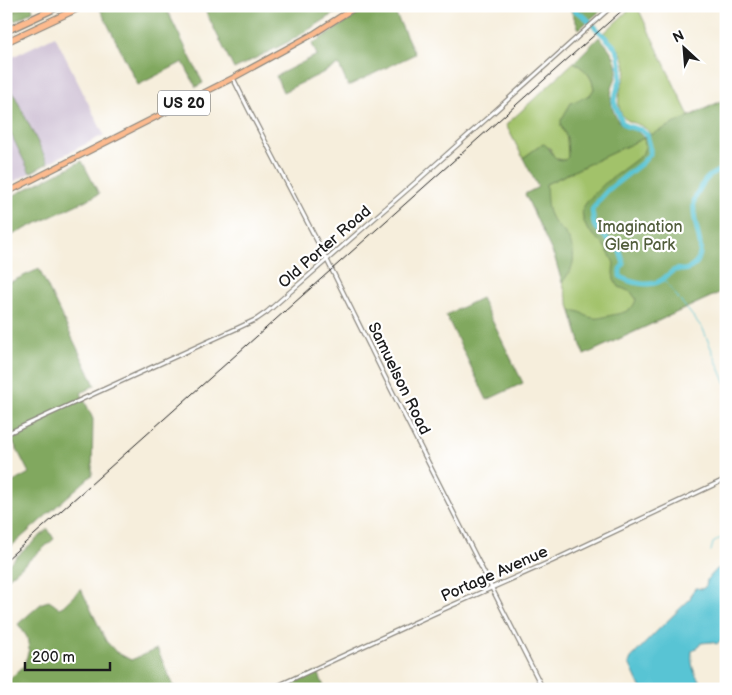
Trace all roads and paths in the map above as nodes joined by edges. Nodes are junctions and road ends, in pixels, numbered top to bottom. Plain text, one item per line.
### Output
1 (60, 6) edge
2 (82, 6) edge
3 (357, 6) edge
4 (612, 6) edge
5 (6, 31) edge
6 (6, 42) edge
7 (233, 78) junction
8 (6, 193) edge
9 (328, 260) junction
10 (6, 434) edge
11 (726, 479) edge
12 (493, 588) junction
13 (271, 689) edge
14 (543, 689) edge

1 - 5 highway
2 - 6 highway
3 - 7 main road, US 20
4 - 9 street, Old Porter Road
7 - 8 main road, US 20
7 - 9 street, Samuelson Road
9 - 10 street, Old Porter Road
9 - 12 street, Samuelson Road
11 - 12 street, Portage Avenue
12 - 13 street, Portage Avenue
12 - 14 street, Samuelson Road

